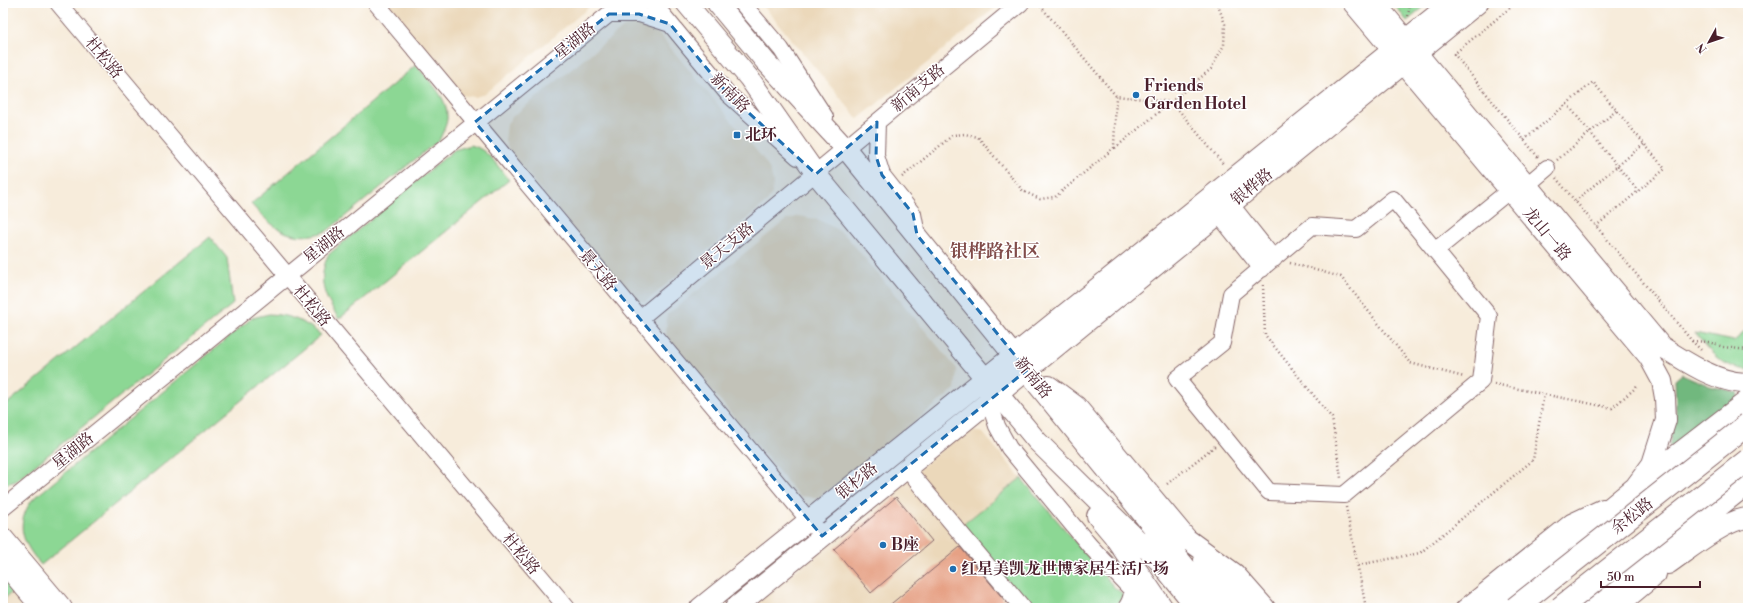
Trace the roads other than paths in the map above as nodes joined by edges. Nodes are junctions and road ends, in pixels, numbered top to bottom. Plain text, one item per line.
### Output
1 (58, 3) edge
2 (376, 3) edge
3 (653, 3) edge
4 (686, 3) edge
5 (717, 3) edge
6 (742, 3) edge
7 (1021, 3) edge
8 (1352, 3) edge
9 (1375, 3) edge
10 (1451, 3) edge
11 (1478, 3) edge
12 (610, 9) edge
13 (670, 24) junction
14 (1405, 46) junction
15 (475, 122) junction
16 (877, 122) junction
17 (846, 148) junction
18 (1547, 168) road end
19 (816, 174) junction
20 (1518, 188) junction
21 (1219, 202) junction
22 (917, 235) junction
23 (1436, 250) junction
24 (1268, 264) junction
25 (287, 276) junction
26 (639, 319) junction
27 (1014, 354) junction
28 (1027, 370) junction
29 (986, 378) junction
30 (1748, 383) edge
31 (994, 397) junction
32 (1748, 400) edge
33 (1748, 424) edge
34 (1037, 441) junction
35 (1748, 460) edge
36 (906, 468) junction
37 (1746, 485) edge
38 (1635, 487) junction
39 (1618, 501) junction
40 (3, 508) edge
41 (1748, 518) edge
42 (808, 520) junction
43 (1113, 535) junction
44 (822, 536) junction
45 (3, 538) edge
46 (1187, 539) junction
47 (1664, 559) junction
48 (3, 562) edge
49 (1132, 590) junction
50 (1634, 593) junction
51 (42, 608) edge
52 (62, 608) edge
53 (567, 608) edge
54 (700, 608) edge
55 (735, 608) edge
56 (1023, 608) edge
57 (1126, 608) edge
58 (1149, 608) edge
59 (1163, 608) edge
60 (1178, 608) edge
61 (1197, 608) edge
62 (1219, 608) edge
63 (1242, 608) edge
64 (1265, 608) edge
65 (1464, 608) edge
66 (1488, 608) edge
67 (1515, 608) edge
68 (1560, 608) edge
69 (1592, 608) edge
70 (1615, 608) edge
71 (1620, 608) edge

1 - 25 street, 杜松路
2 - 15 street, 景天路
3 - 13 street, 新南路
4 - 19 main road, 新南路
5 - 17 main road, 新南路
6 - 17 street, 新南路
7 - 16 street, 新南支路
8 - 14 main road, 龙山一路
9 - 14 main road, 龙山一路
10 - 14 main road, 银桦路
11 - 14 main road, 银桦路
12 - 13 street
12 - 15 street, 星湖路
13 - 19 street, 新南路
14 - 20 main road, 龙山一路
14 - 21 main road, 银桦路
14 - 21 main road, 银桦路
15 - 25 street, 星湖路
15 - 26 street, 景天路
16 - 17 street, 新南支路
16 - 22 street
17 - 19 street, 新南支路
17 - 22 main road, 新南路
18 - 20 street
19 - 26 street, 景天支路
19 - 29 main road, 新南路
20 - 23 street
20 - 30 main road, 龙山一路
20 - 38 main road, 龙山一路
21 - 24 street
21 - 27 main road, 银桦路
21 - 28 main road, 银桦路
22 - 27 main road, 新南路
23 - 24 street
23 - 24 street
25 - 40 street, 星湖路
25 - 53 street, 杜松路
26 - 42 street, 景天路
27 - 28 main road, 新南路
27 - 29 main road, 银杉路
28 - 31 main road, 银杉路
28 - 46 main road
28 - 62 main road, 新南路
29 - 31 main road, 新南路
29 - 42 main road, 银杉路
31 - 34 main road, 新南路
31 - 36 main road, 银杉路
31 - 49 street
32 - 38 main road
33 - 67 highway, 余松路, bridge
34 - 43 main road
34 - 61 main road, 新南路
35 - 68 highway, 余松路, bridge
36 - 44 main road, 银杉路
36 - 56 street
37 - 47 main road
38 - 39 main road
39 - 65 street
39 - 66 main road
41 - 47 main road
42 - 44 street, 景天路
42 - 54 main road, 银杉路
43 - 49 street
43 - 59 main road
43 - 60 main road
44 - 55 main road, 银杉路
45 - 52 main road
46 - 63 main road
46 - 64 main road
47 - 50 main road
47 - 69 main road
48 - 51 main road
49 - 57 street
49 - 58 street
50 - 70 main road
50 - 71 main road

